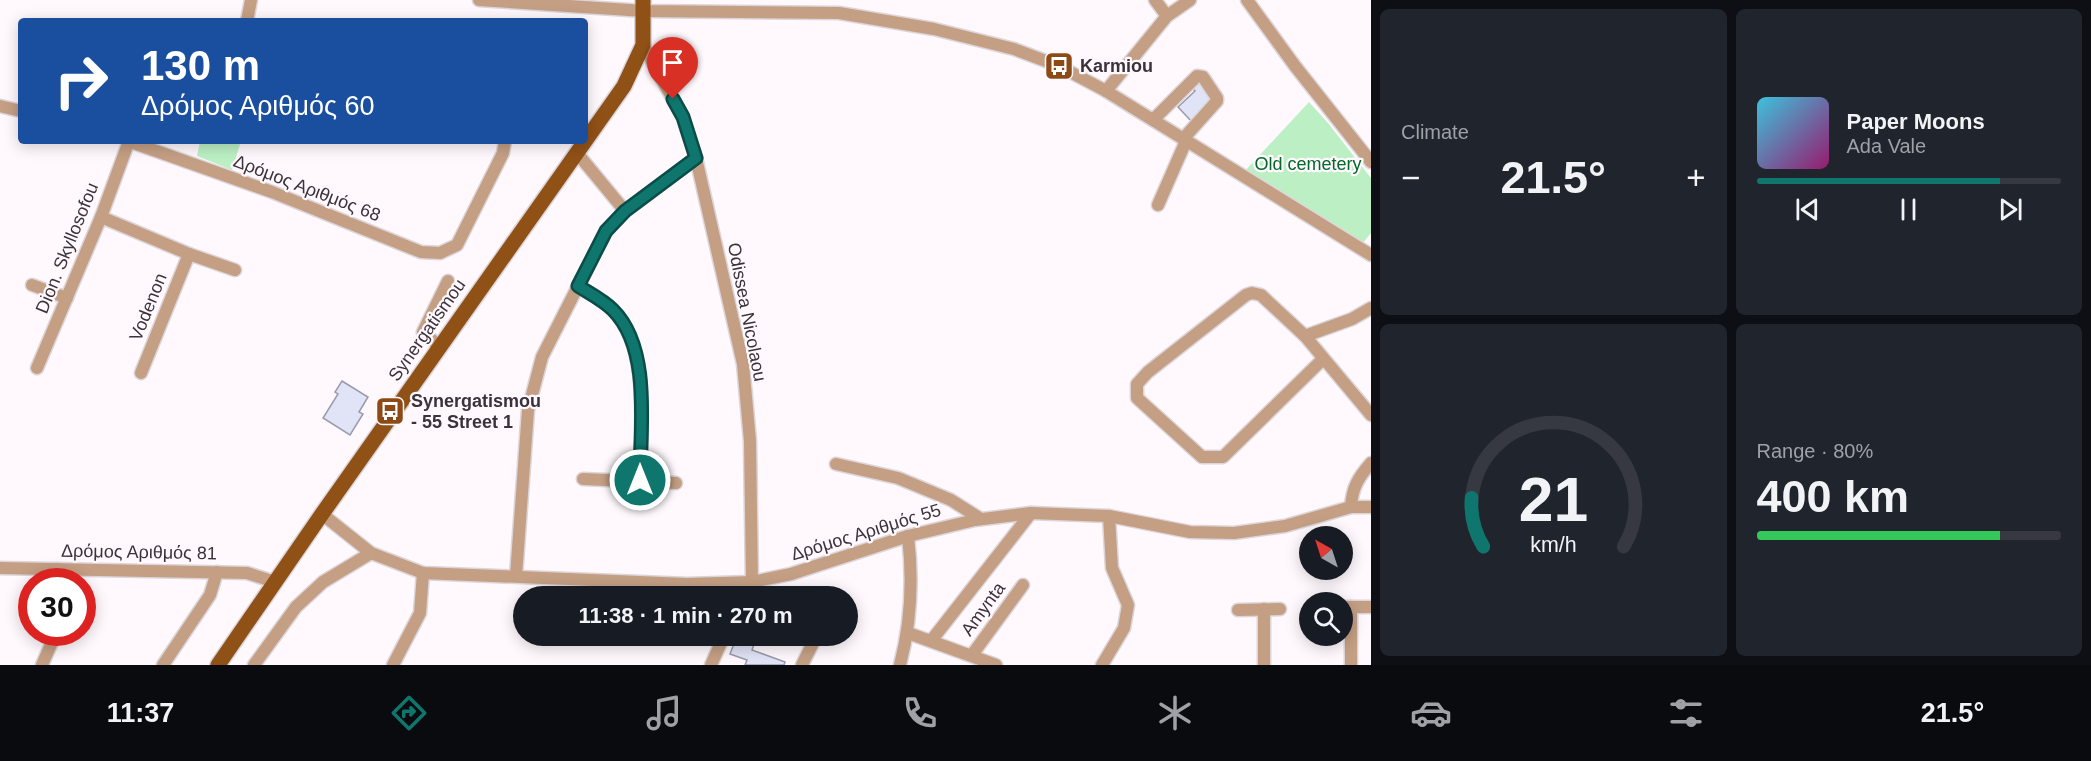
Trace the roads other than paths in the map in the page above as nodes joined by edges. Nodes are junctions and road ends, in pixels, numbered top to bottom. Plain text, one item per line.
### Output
1 (251, 0) edge
2 (479, 0) edge
3 (1155, 0) edge
4 (1190, 0) edge
5 (1247, 0) edge
6 (644, 6) edge
7 (1167, 16) junction
8 (248, 18) edge
9 (643, 45) junction
10 (1106, 91) junction
11 (0, 105) edge
12 (18, 110) edge
13 (1153, 120) junction
14 (588, 137) edge
15 (1184, 140) junction
16 (128, 144) edge
17 (137, 144) edge
18 (504, 144) edge
19 (583, 144) edge
20 (577, 153) junction
21 (696, 158) junction
22 (1371, 162) edge
23 (1158, 205) dead end
24 (625, 211) junction
25 (101, 217) junction
26 (189, 254) junction
27 (1371, 255) edge
28 (235, 270) dead end
29 (448, 281) dead end
30 (32, 285) dead end
31 (578, 286) junction
32 (67, 298) junction
33 (1371, 308) edge
34 (1305, 336) junction
35 (440, 347) junction
36 (1323, 359) junction
37 (37, 368) dead end
38 (141, 373) dead end
39 (1371, 414) edge
40 (836, 464) dead end
41 (1371, 464) edge
42 (583, 479) dead end
43 (640, 480) junction
44 (676, 483) dead end
45 (1351, 507) junction
46 (1371, 507) edge
47 (1031, 513) junction
48 (322, 514) junction
49 (1109, 516) junction
50 (981, 519) junction
51 (908, 536) junction
52 (371, 553) junction
53 (0, 568) edge
54 (18, 568) edge
55 (96, 570) edge
56 (217, 572) junction
57 (423, 573) junction
58 (516, 576) junction
59 (275, 582) junction
60 (753, 582) junction
61 (1023, 585) dead end
62 (750, 586) edge
63 (1353, 607) edge
64 (1371, 607) edge
65 (1264, 609) junction
66 (1280, 609) dead end
67 (1238, 610) dead end
68 (908, 633) junction
69 (932, 641) junction
70 (50, 646) edge
71 (720, 646) edge
72 (811, 646) edge
73 (1350, 646) edge
74 (972, 655) junction
75 (42, 665) edge
76 (163, 665) edge
77 (218, 665) edge
78 (254, 665) edge
79 (393, 665) edge
80 (711, 665) edge
81 (801, 665) edge
82 (900, 665) edge
83 (996, 665) edge
84 (1102, 665) edge
85 (1264, 665) edge
86 (1351, 665) edge

1 - 8 street
2 - 6 street
3 - 7 street
4 - 7 street
5 - 22 street
6 - 9 main road
6 - 10 street
7 - 10 street
9 - 14 main road, Synergatismou
9 - 21 street, Odissea Nicolaou
10 - 13 street
11 - 12 street
13 - 15 street
13 - 15 street
15 - 23 street
15 - 27 street
16 - 25 street, Dion. Skyllosofou
17 - 18 street, Δρόμος Αριθμός 68
19 - 20 main road, Synergatismou
20 - 24 street
20 - 35 main road, Synergatismou
21 - 24 street
21 - 60 street, Odissea Nicolaou
24 - 31 street
25 - 26 street
25 - 32 street, Dion. Skyllosofou
26 - 28 street
26 - 38 street, Vodenon
29 - 35 street
30 - 32 street
31 - 43 street
31 - 58 street
32 - 37 street, Dion. Skyllosofou
33 - 34 street
34 - 36 street
34 - 36 street
35 - 48 main road, Synergatismou
36 - 39 street
40 - 50 street
41 - 45 street
42 - 43 street
43 - 44 street
45 - 46 street, Δρόμος Αριθμός 55
45 - 49 street, Δρόμος Αριθμός 55
47 - 49 street, Δρόμος Αριθμός 55
47 - 50 street, Δρόμος Αριθμός 55
47 - 69 street
48 - 52 street, Δρόμος Αριθμός 55
48 - 59 main road, Synergatismou
49 - 84 street
50 - 51 street, Δρόμος Αριθμός 55
51 - 60 street, Δρόμος Αριθμός 55
51 - 68 street
52 - 57 street, Δρόμος Αριθμός 55
52 - 78 street
53 - 54 street, Δρόμος Αριθμός 81
55 - 56 street, Δρόμος Αριθμός 81
56 - 59 street, Δρόμος Αριθμός 81
56 - 76 street
57 - 58 street, Δρόμος Αριθμός 55
57 - 79 street
58 - 60 street, Δρόμος Αριθμός 55
59 - 77 main road, Synergatismou
60 - 62 street
61 - 74 street, Amynta
63 - 64 street
65 - 66 street
65 - 67 street
65 - 85 street
68 - 69 street
68 - 82 street
69 - 74 street
70 - 75 street
71 - 80 street
72 - 81 street
73 - 86 street
74 - 83 street

